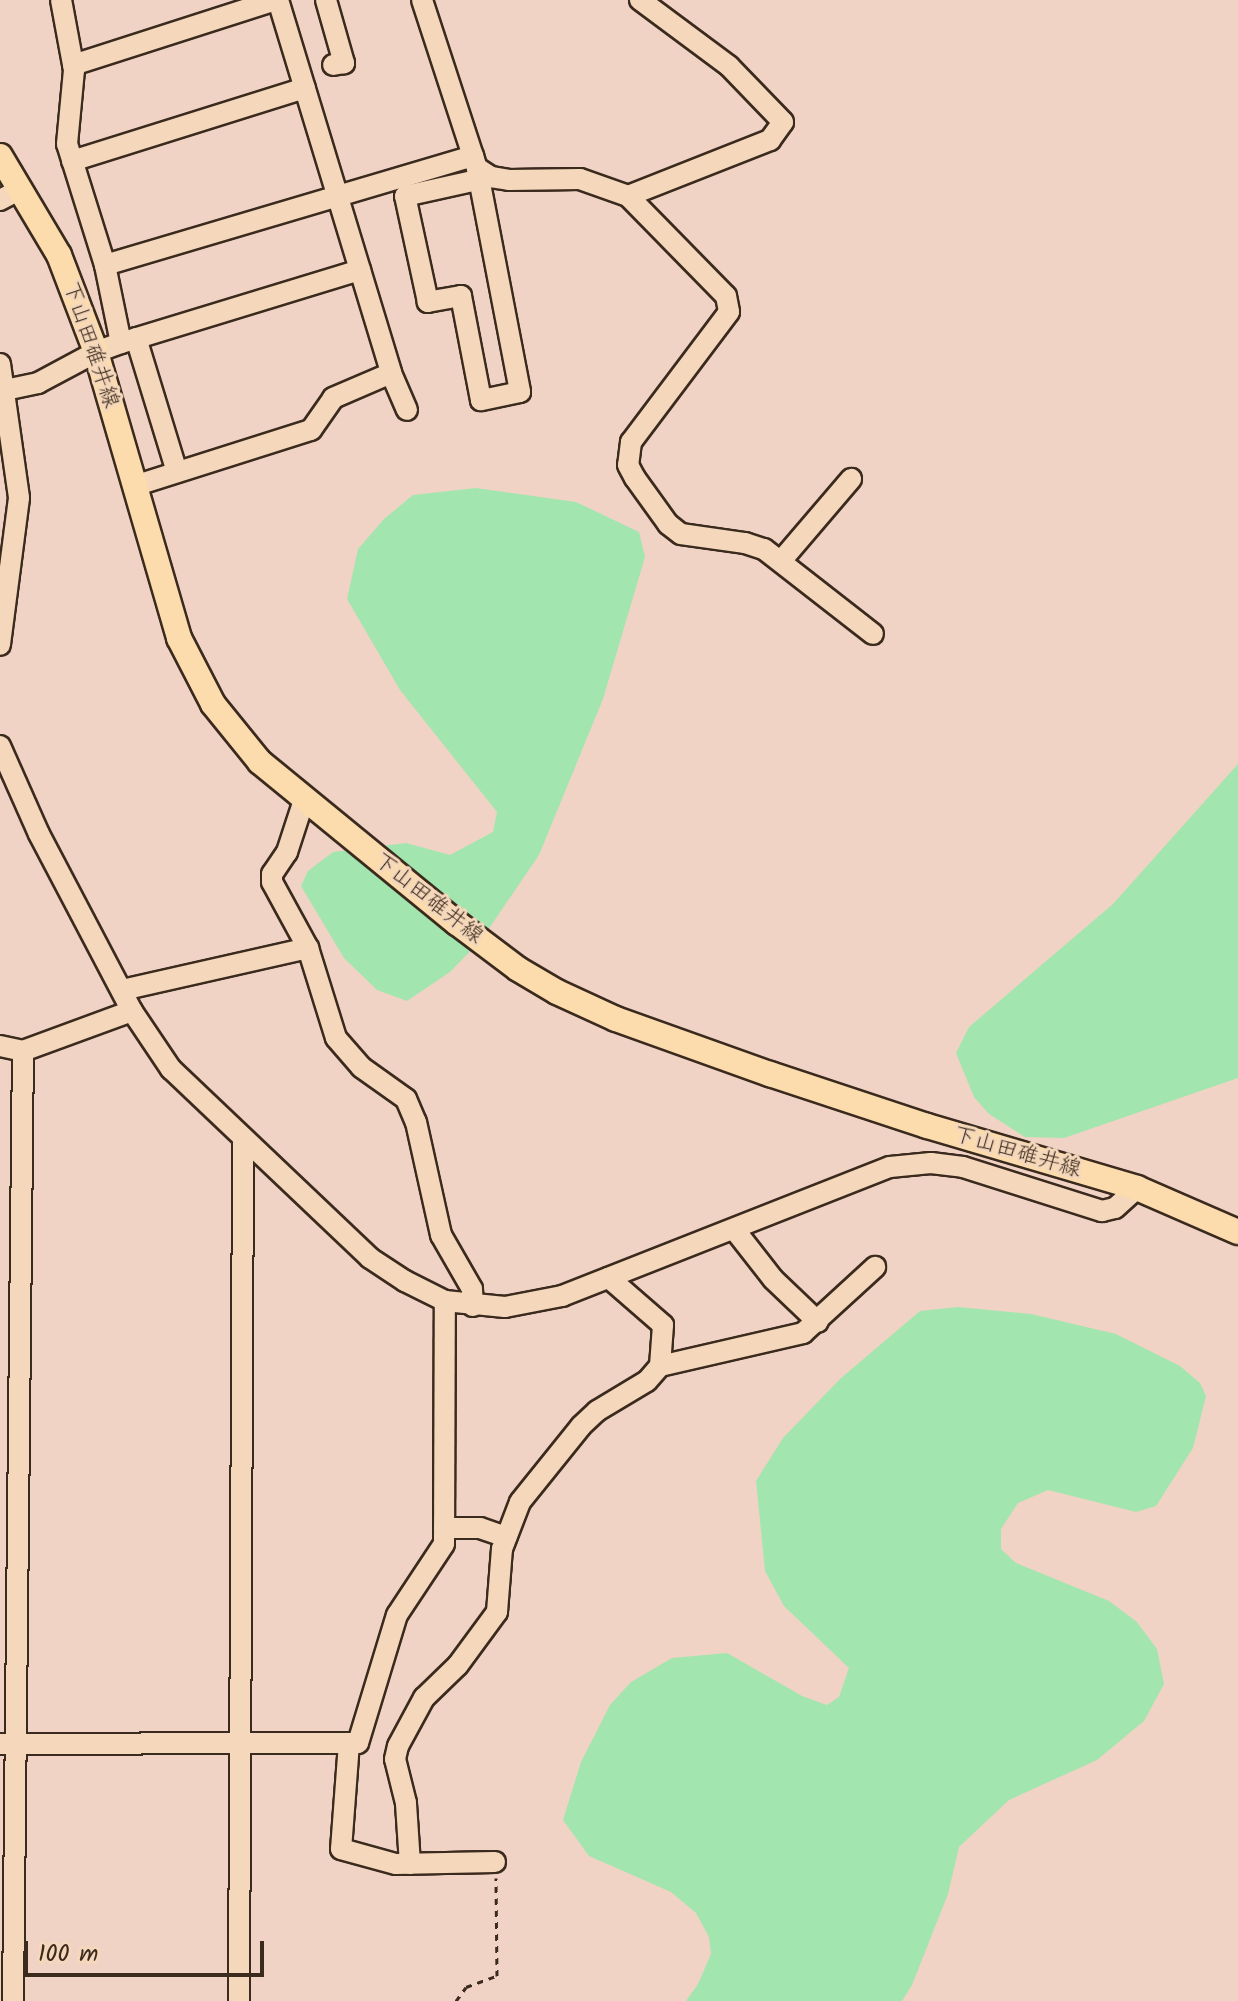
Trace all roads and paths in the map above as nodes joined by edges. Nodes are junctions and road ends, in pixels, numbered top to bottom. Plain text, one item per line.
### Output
1 (61, 0) edge
2 (277, 0) edge
3 (326, 0) edge
4 (422, 0) edge
5 (640, 0) edge
6 (73, 65) junction
7 (333, 65) dead end
8 (305, 88) junction
9 (0, 156) edge
10 (72, 161) junction
11 (476, 168) junction
12 (10, 194) edge
13 (628, 196) junction
14 (337, 197) junction
15 (105, 265) junction
16 (360, 270) junction
17 (128, 340) junction
18 (96, 352) junction
19 (0, 364) edge
20 (391, 373) junction
21 (5, 390) junction
22 (407, 410) dead end
23 (7, 467) edge
24 (177, 472) junction
25 (851, 479) dead end
26 (134, 486) junction
27 (781, 561) junction
28 (873, 634) dead end
29 (0, 645) edge
30 (0, 746) edge
31 (3, 768) edge
32 (304, 800) junction
33 (308, 948) junction
34 (122, 990) junction
35 (132, 1011) junction
36 (0, 1046) edge
37 (23, 1051) junction
38 (243, 1141) junction
39 (1137, 1188) junction
40 (734, 1229) junction
41 (1238, 1232) edge
42 (875, 1267) dead end
43 (609, 1278) junction
44 (445, 1301) junction
45 (473, 1306) junction
46 (818, 1322) junction
47 (660, 1366) junction
48 (10, 1453) edge
49 (444, 1528) junction
50 (506, 1537) junction
51 (242, 1742) junction
52 (349, 1743) junction
53 (7, 1745) edge
54 (495, 1862) joint
55 (410, 1864) junction
56 (13, 2001) edge
57 (239, 2001) edge
58 (456, 2001) edge

1 - 6 street
2 - 6 street
2 - 8 street
3 - 7 street
4 - 11 street
5 - 13 street
6 - 10 street
8 - 10 street
8 - 14 street
9 - 12 main road, 下山田碓井線
10 - 15 street
11 - 11 street
11 - 13 street
11 - 14 street
12 - 18 main road, 下山田碓井線
13 - 27 street
14 - 15 street
14 - 16 street
15 - 17 street
16 - 17 street
16 - 20 street
17 - 18 street
17 - 24 street
18 - 21 street
18 - 26 main road, 下山田碓井線
19 - 21 street
20 - 22 street
20 - 24 street
21 - 23 street
23 - 29 street
24 - 26 street
25 - 27 street
26 - 32 main road, 下山田碓井線
27 - 28 street
30 - 31 street
31 - 34 street
32 - 33 street
32 - 39 main road, 下山田碓井線
33 - 34 street
33 - 45 street
34 - 35 street
35 - 37 street
35 - 38 street
36 - 37 street
37 - 48 street
38 - 44 street
38 - 51 street
39 - 40 street
39 - 41 main road, 下山田碓井線
40 - 43 street
40 - 46 street
42 - 46 street
43 - 45 street
43 - 47 street
44 - 45 street
44 - 49 street
46 - 47 street
47 - 50 street
48 - 53 street
49 - 50 street
49 - 52 street
50 - 55 street
51 - 52 street
51 - 53 street
51 - 57 street
52 - 55 street
53 - 56 street
54 - 55 street
54 - 58 path

